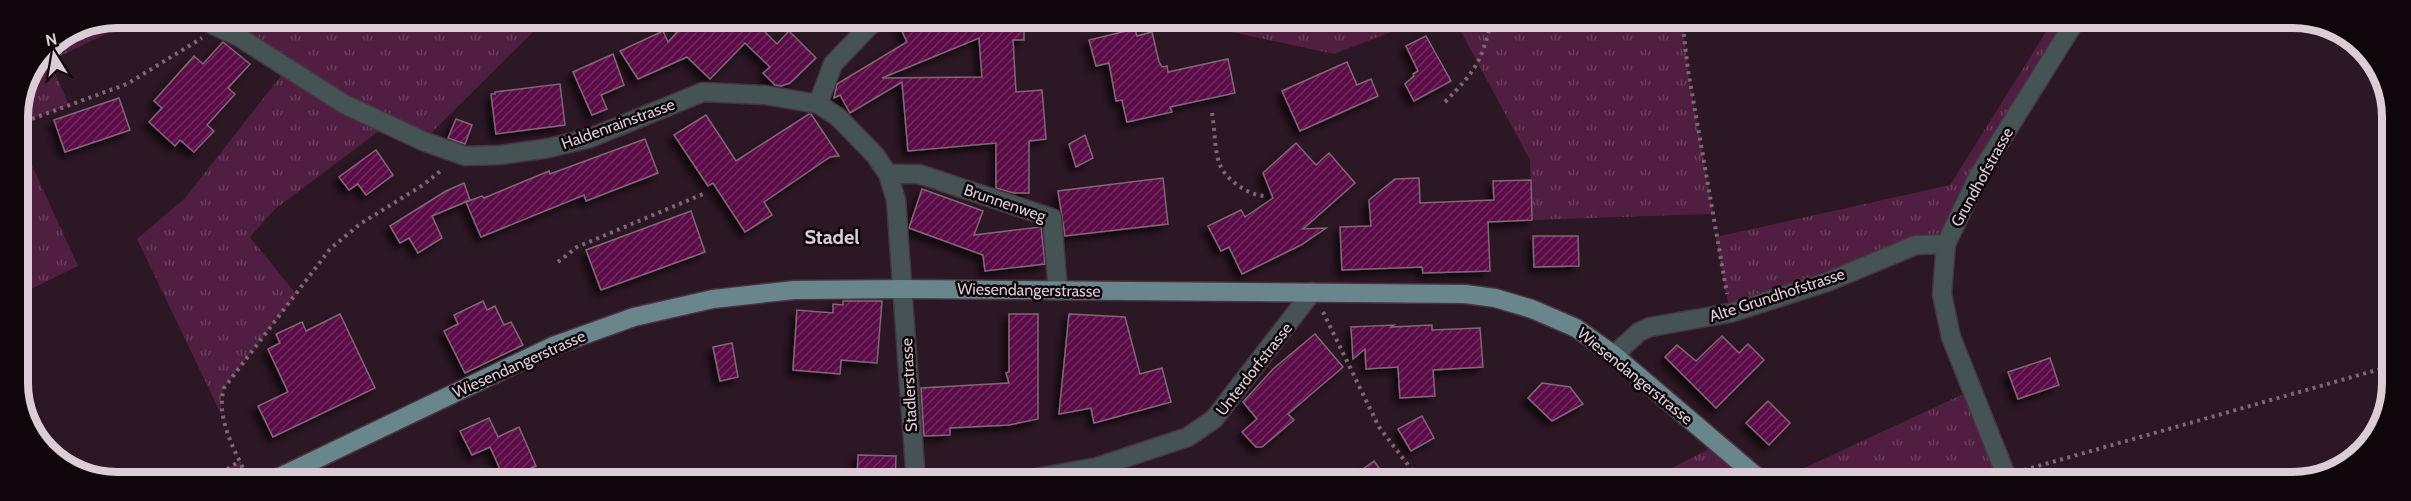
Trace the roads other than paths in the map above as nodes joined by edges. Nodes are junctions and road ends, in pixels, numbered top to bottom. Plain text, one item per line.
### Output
1 (220, 28) edge
2 (867, 28) edge
3 (2071, 28) edge
4 (818, 104) junction
5 (888, 174) junction
6 (1946, 243) junction
7 (903, 289) junction
8 (1058, 291) junction
9 (1312, 292) junction
10 (1614, 356) junction
11 (290, 472) edge
12 (915, 472) edge
13 (1069, 472) edge
14 (1751, 472) edge
15 (2004, 472) edge

1 - 4 street, Haldenrainstrasse
2 - 4 street
3 - 6 street, Grundhofstrasse
4 - 5 street, Haldenrainstrasse
5 - 7 street, Haldenrainstrasse
5 - 8 street, Brunnenweg
6 - 10 street, Alte Grundhofstrasse
6 - 15 street, Grundhofstrasse
7 - 8 main road, Wiesendangerstrasse
7 - 11 main road, Wiesendangerstrasse
7 - 12 street, Stadlerstrasse
8 - 9 main road, Wiesendangerstrasse
9 - 10 main road, Wiesendangerstrasse
9 - 13 street, Unterdorfstrasse
10 - 14 main road, Wiesendangerstrasse

